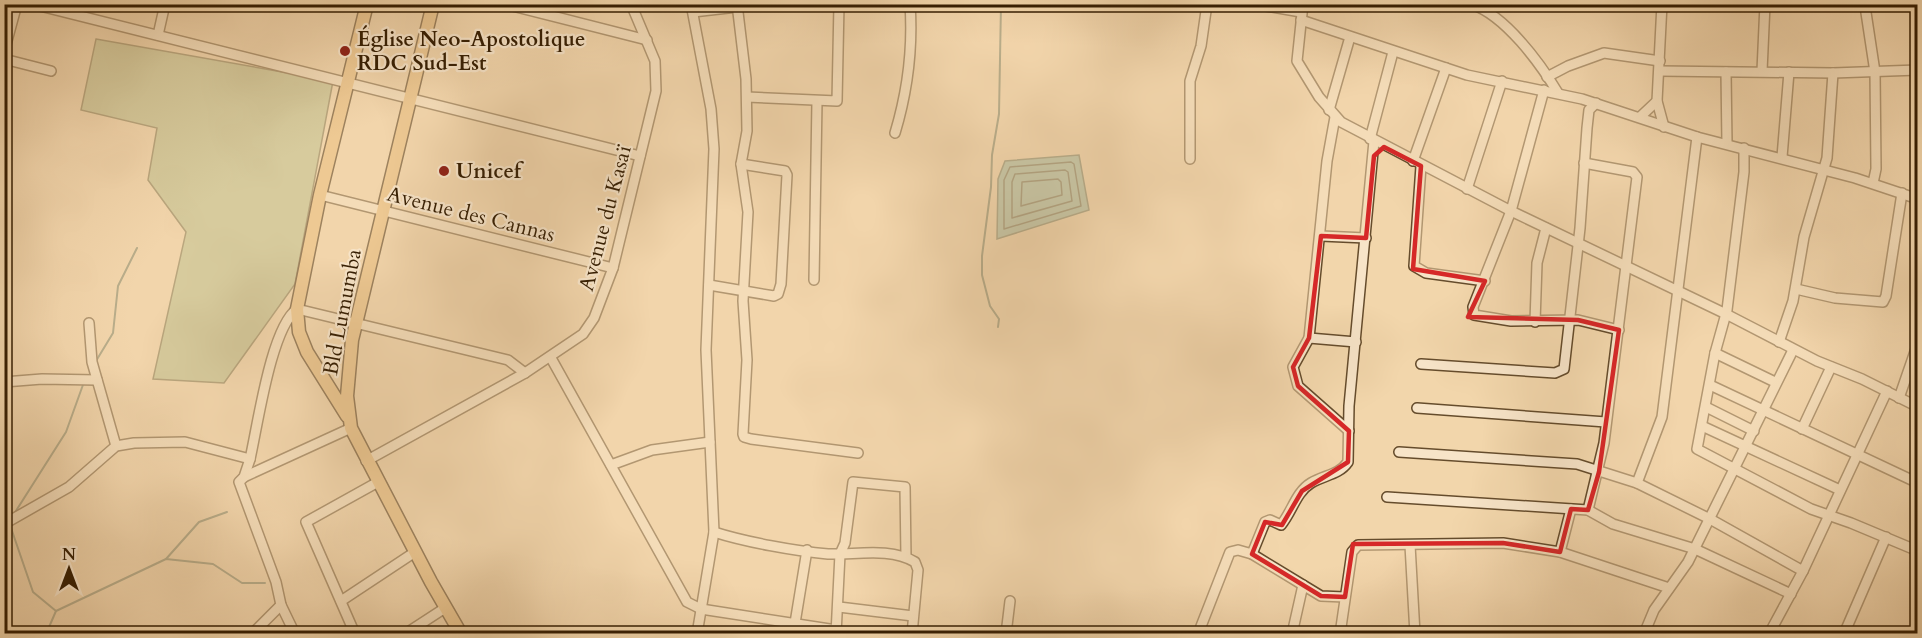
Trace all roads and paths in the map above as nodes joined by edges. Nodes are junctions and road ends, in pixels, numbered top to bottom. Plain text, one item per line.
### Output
1 (17, 4) edge
2 (32, 4) edge
3 (165, 4) edge
4 (367, 4) edge
5 (433, 4) edge
6 (505, 4) edge
7 (631, 4) edge
8 (839, 4) edge
9 (910, 4) edge
10 (1207, 4) edge
11 (1254, 4) edge
12 (1471, 4) edge
13 (1662, 4) edge
14 (1766, 4) edge
15 (1812, 5) edge
16 (1869, 5) edge
17 (737, 6) edge
18 (692, 8) edge
19 (1302, 12) edge
20 (638, 22) junction
21 (622, 33) junction
22 (158, 35) junction
23 (1350, 37) junction
24 (647, 40) junction
25 (4, 52) edge
26 (1394, 52) junction
27 (4, 59) edge
28 (1660, 66) junction
29 (1446, 68) junction
30 (1917, 70) edge
31 (51, 71) dead end
32 (1762, 71) junction
33 (1726, 72) junction
34 (1789, 72) junction
35 (1875, 72) junction
36 (1833, 73) junction
37 (1547, 77) junction
38 (1502, 81) junction
39 (348, 83) junction
40 (1544, 90) junction
41 (1558, 93) junction
42 (747, 97) junction
43 (410, 100) junction
44 (817, 101) junction
45 (1657, 101) junction
46 (1593, 107) junction
47 (1332, 113) junction
48 (1640, 117) junction
49 (1664, 127) junction
50 (895, 133) dead end
51 (1697, 137) junction
52 (1372, 140) junction
53 (1727, 144) junction
54 (1384, 147) junction
55 (1744, 148) junction
56 (640, 156) junction
57 (1374, 156) junction
58 (1782, 157) junction
59 (1190, 159) dead end
60 (1417, 163) junction
61 (1584, 163) junction
62 (741, 164) junction
63 (1824, 169) junction
64 (1873, 183) junction
65 (1467, 189) junction
66 (1902, 193) junction
67 (320, 195) junction
68 (1917, 199) edge
69 (383, 210) junction
70 (1511, 211) junction
71 (1546, 228) junction
72 (1321, 236) junction
73 (1366, 238) junction
74 (1578, 242) junction
75 (1628, 267) junction
76 (613, 268) junction
77 (814, 280) dead end
78 (1485, 281) junction
79 (709, 285) junction
80 (1796, 289) junction
81 (743, 291) junction
82 (1677, 291) junction
83 (297, 309) junction
84 (1726, 314) junction
85 (1569, 320) junction
86 (356, 321) junction
87 (1535, 322) junction
88 (89, 323) dead end
89 (1619, 330) junction
90 (1309, 338) junction
91 (1356, 342) junction
92 (1779, 342) junction
93 (1917, 343) edge
94 (1793, 350) junction
95 (1715, 353) junction
96 (551, 357) junction
97 (1421, 364) dead end
98 (1831, 367) junction
99 (525, 373) junction
100 (97, 380) junction
101 (4, 382) edge
102 (1775, 382) junction
103 (1710, 385) junction
104 (1887, 392) junction
105 (1899, 398) junction
106 (1706, 407) junction
107 (1917, 407) edge
108 (1417, 408) dead end
109 (1762, 411) junction
110 (1606, 422) junction
111 (349, 423) junction
112 (1702, 426) junction
113 (1802, 429) junction
114 (1349, 431) junction
115 (1754, 431) junction
116 (710, 442) junction
117 (116, 446) junction
118 (1747, 447) junction
119 (1399, 452) dead end
120 (858, 453) dead end
121 (1856, 454) junction
122 (250, 459) junction
123 (366, 461) junction
124 (611, 465) junction
125 (262, 468) junction
126 (1734, 471) junction
127 (1599, 472) junction
128 (244, 477) junction
129 (378, 482) junction
130 (1637, 483) junction
131 (1917, 483) edge
132 (1840, 490) junction
133 (1387, 497) dead end
134 (1571, 509) junction
135 (1588, 510) junction
136 (1829, 516) junction
137 (1710, 519) junction
138 (8, 522) edge
139 (714, 532) junction
140 (1886, 537) junction
141 (1410, 545) junction
142 (1695, 549) junction
143 (807, 550) junction
144 (1917, 551) edge
145 (415, 552) junction
146 (1560, 552) junction
147 (840, 554) junction
148 (1252, 554) junction
149 (906, 556) junction
150 (1803, 571) junction
151 (1303, 585) junction
152 (1669, 588) junction
153 (1791, 594) junction
154 (1344, 597) junction
155 (341, 601) junction
156 (1010, 601) dead end
157 (281, 605) junction
158 (839, 607) junction
159 (445, 608) junction
160 (701, 609) junction
161 (913, 616) junction
162 (795, 623) junction
163 (836, 632) edge
164 (252, 633) edge
165 (295, 633) edge
166 (355, 633) edge
167 (405, 633) edge
168 (461, 633) edge
169 (697, 633) edge
170 (912, 633) edge
171 (1006, 633) edge
172 (1198, 633) edge
173 (1292, 633) edge
174 (1340, 633) edge
175 (1415, 633) edge
176 (1644, 633) edge
177 (1769, 633) edge
178 (1844, 633) edge

1 - 25 street
2 - 22 street
3 - 22 street
4 - 39 main road, Bld Lumumba
5 - 43 main road, Bld Lumumba
6 - 21 street
7 - 20 street, Avenue du Kasaï
8 - 44 street
9 - 50 street
10 - 59 street
11 - 19 street
12 - 37 street
13 - 28 street
14 - 32 street
15 - 16 street
16 - 35 street
17 - 18 street
17 - 42 street
18 - 79 street
19 - 23 street
19 - 47 street
20 - 21 street
20 - 24 street, Avenue du Kasaï
21 - 24 street
22 - 39 street
23 - 26 street
23 - 47 street
24 - 56 street, Avenue du Kasaï
26 - 29 street
26 - 52 street
27 - 31 street
28 - 33 street
28 - 37 street
28 - 45 street
29 - 38 street
29 - 60 street
30 - 35 street
32 - 33 street
32 - 34 street
33 - 53 street
34 - 36 street
34 - 58 street
35 - 36 street
35 - 64 street
36 - 63 street
37 - 41 street
38 - 40 street
38 - 65 street
39 - 43 street
39 - 67 main road, Bld Lumumba
40 - 41 street
40 - 70 street
41 - 46 street
42 - 44 street
42 - 62 street
43 - 56 street
43 - 69 main road, Bld Lumumba
44 - 77 street
45 - 48 street
45 - 49 street
46 - 48 street
46 - 61 street
47 - 52 street
47 - 72 street
48 - 49 street
49 - 51 street
51 - 53 street
51 - 82 street
52 - 54 street
52 - 57 street
53 - 55 street
54 - 57 street
54 - 60 street
55 - 58 street
55 - 84 street
56 - 76 street, Avenue du Kasaï
57 - 73 street
58 - 63 street
60 - 65 street
60 - 78 street
61 - 74 street
61 - 75 street
62 - 81 street
62 - 81 street
63 - 64 street
63 - 80 street
64 - 66 street
65 - 70 street
66 - 68 street
66 - 80 street
67 - 69 street, Avenue des Cannas
67 - 83 main road, Bld Lumumba
69 - 76 street, Avenue des Cannas
69 - 86 main road, Bld Lumumba
70 - 71 street
70 - 78 street
71 - 74 street
71 - 87 street
72 - 73 street
72 - 90 street
73 - 91 street
74 - 75 street
74 - 85 street
75 - 82 street
75 - 89 street
76 - 96 street, Avenue du Kasaï
78 - 87 street
79 - 81 street
79 - 116 street
80 - 92 street
81 - 120 street
82 - 84 street
82 - 130 street
83 - 86 street
83 - 111 main road, Bld Lumumba
83 - 122 street
84 - 92 street
84 - 95 street
85 - 87 street
85 - 89 street
85 - 97 street
86 - 99 street
86 - 111 main road, Bld Lumumba
88 - 100 street
89 - 110 street
90 - 91 street
90 - 114 street
91 - 114 street
92 - 94 street
93 - 105 street
94 - 98 street
94 - 102 street
95 - 102 street
95 - 103 street
96 - 99 street, Avenue du Kasaï
96 - 124 street
98 - 104 street
98 - 113 street
99 - 123 street, Avenue du Kasaï
100 - 101 street
100 - 117 street
102 - 109 street
103 - 106 street
103 - 109 street
104 - 105 street
104 - 121 street
105 - 107 street
106 - 112 street
106 - 115 street
108 - 110 street
109 - 113 street
109 - 115 street
110 - 127 street
111 - 123 main road
111 - 125 street
112 - 118 street
112 - 126 street
113 - 121 street
114 - 148 street
115 - 118 street
116 - 124 street
116 - 139 street
117 - 122 street
117 - 138 street
118 - 126 street
118 - 132 street
119 - 127 street
121 - 131 street
121 - 132 street
122 - 125 street
122 - 128 street
123 - 129 main road
124 - 160 street
125 - 128 street
126 - 136 street
126 - 137 street
127 - 130 street
127 - 135 street
128 - 157 street
129 - 145 main road
129 - 155 street
130 - 137 street
132 - 136 street
133 - 134 street
134 - 135 street
134 - 146 street
135 - 142 street
136 - 140 street
136 - 150 street
137 - 142 street
137 - 150 street
139 - 143 street
139 - 160 street
140 - 144 street
140 - 178 street
141 - 146 street
141 - 154 street
141 - 175 street
142 - 152 street
142 - 153 street
143 - 147 street
143 - 162 street
145 - 155 street
145 - 159 main road
146 - 152 street
147 - 149 street
147 - 149 street
147 - 158 street
148 - 151 street
148 - 172 street
149 - 161 street
150 - 153 street
151 - 154 street
151 - 173 street
152 - 176 street
153 - 177 street
154 - 174 street
155 - 166 street
156 - 171 street
157 - 164 street
157 - 165 street
158 - 161 street
158 - 163 street
159 - 167 street
159 - 168 main road
160 - 162 street
160 - 169 street
161 - 170 street
162 - 163 street

